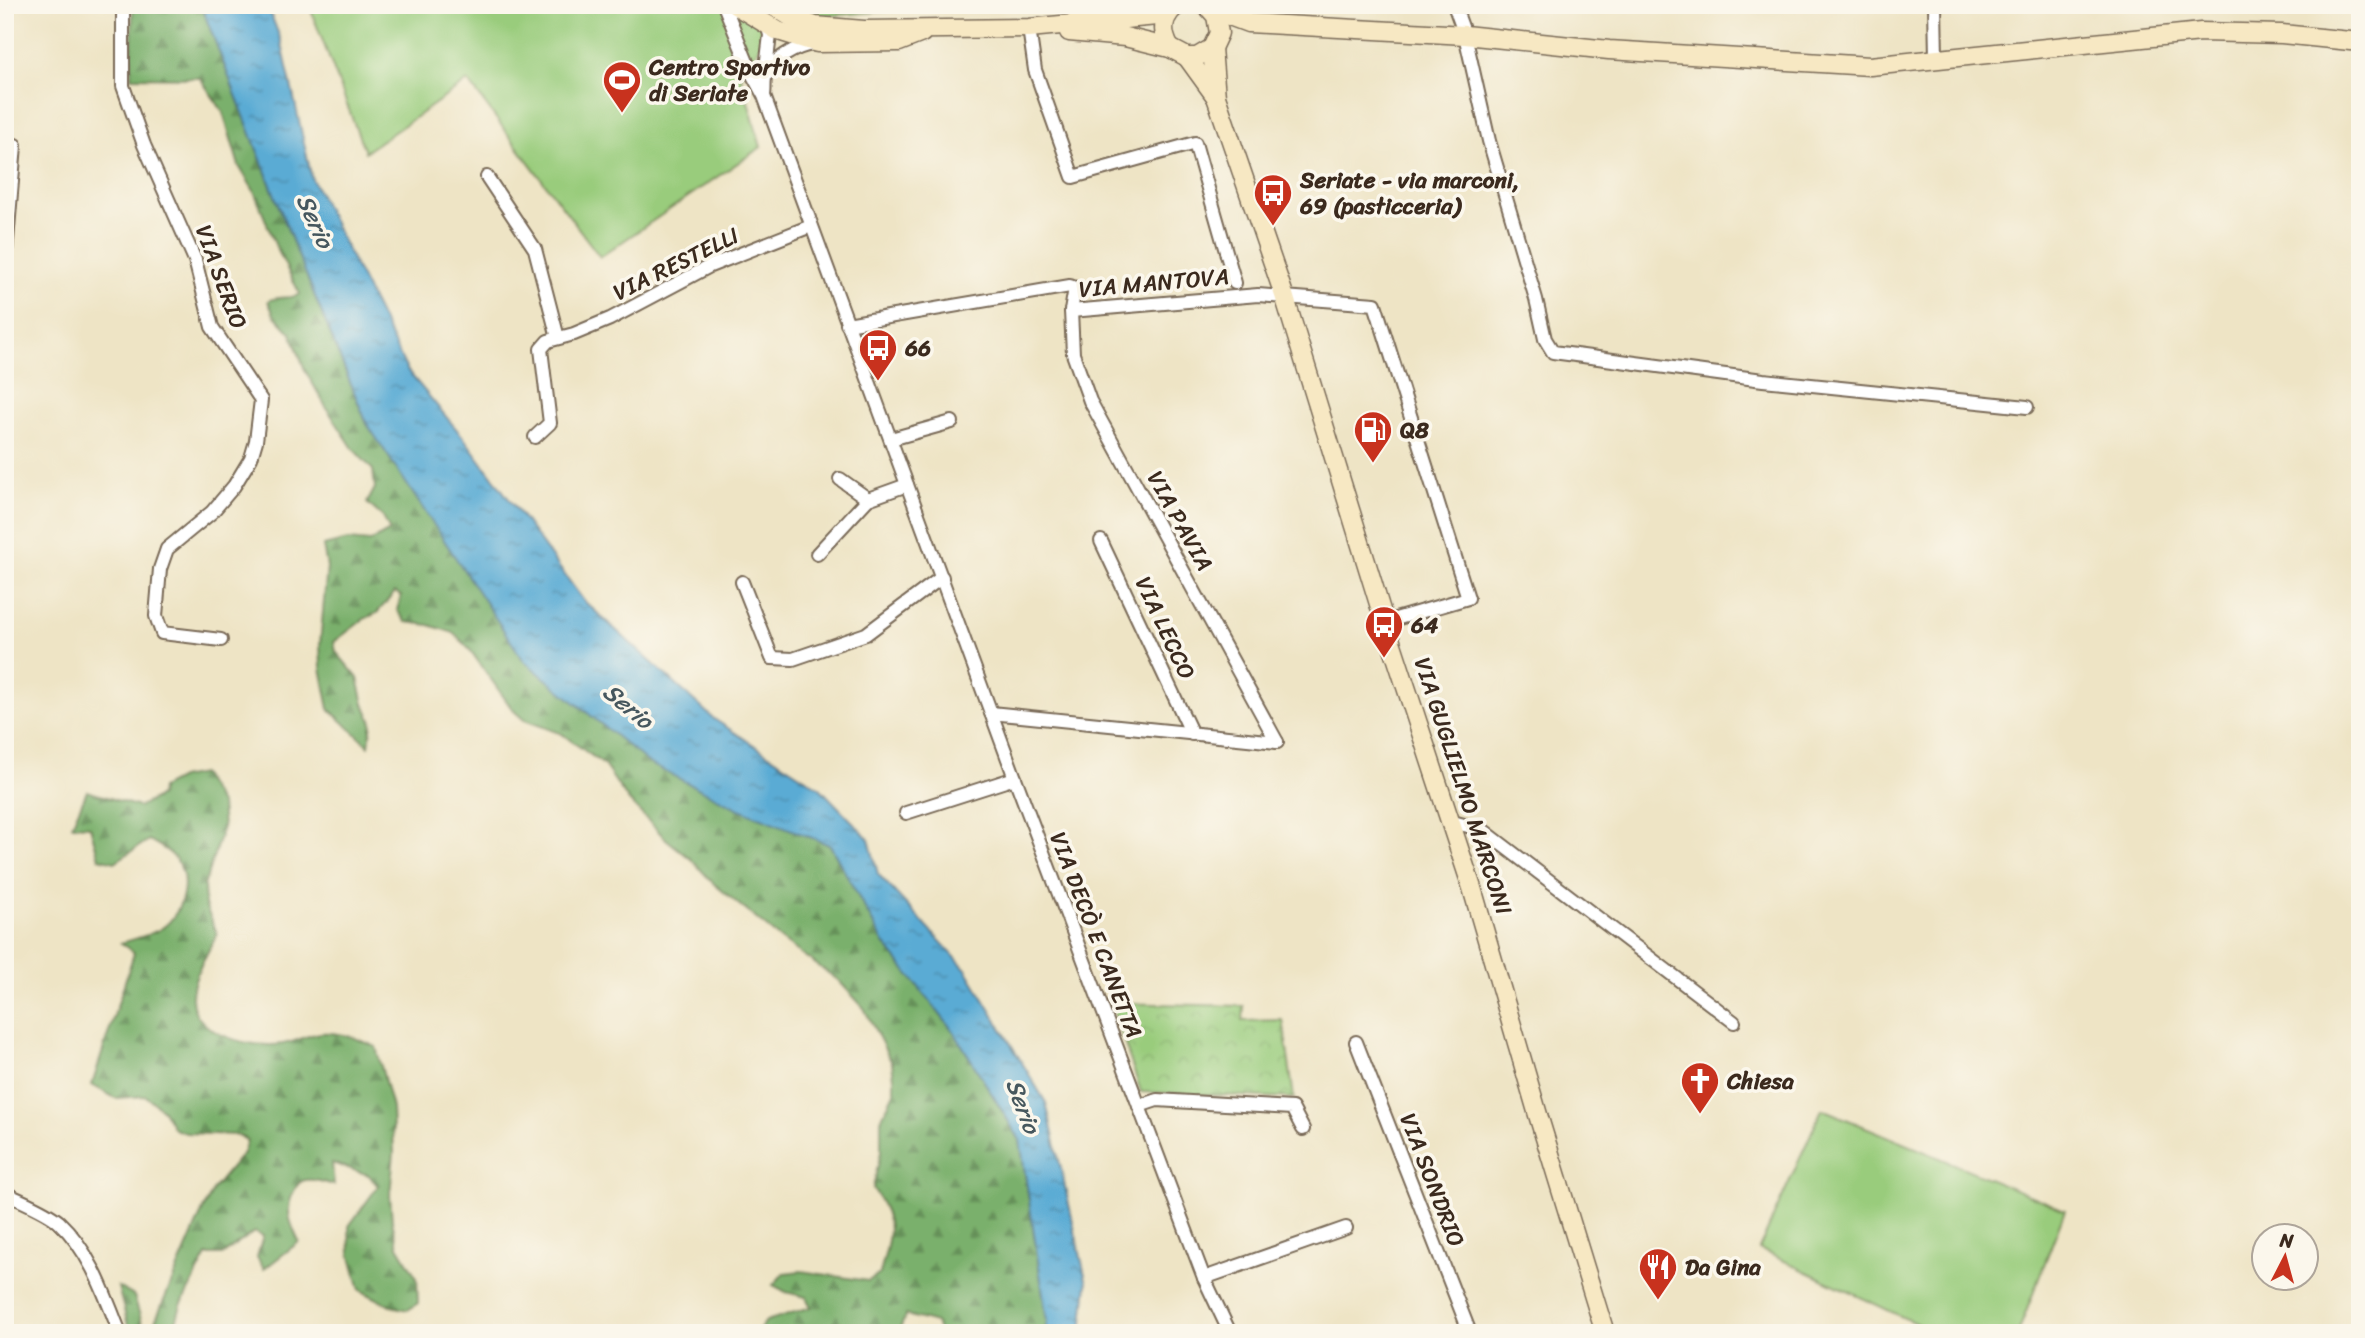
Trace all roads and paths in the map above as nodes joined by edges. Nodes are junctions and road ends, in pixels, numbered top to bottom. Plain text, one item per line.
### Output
1 (123, 5) edge
2 (724, 5) edge
3 (735, 5) edge
4 (749, 5) edge
5 (771, 5) edge
6 (1454, 5) edge
7 (1935, 5) edge
8 (1173, 8) edge
9 (1209, 9) edge
10 (1248, 23) junction
11 (767, 24) junction
12 (1029, 27) junction
13 (935, 29) junction
14 (1465, 35) junction
15 (2360, 42) edge
16 (817, 43) junction
17 (1214, 45) junction
18 (1170, 48) junction
19 (1187, 57) junction
20 (1936, 58) junction
21 (765, 77) junction
22 (764, 96) junction
23 (1216, 97) junction
24 (5, 142) edge
25 (486, 177) dead end
26 (811, 226) junction
27 (5, 265) edge
28 (1236, 283) dead end
29 (1284, 295) junction
30 (1071, 311) junction
31 (848, 324) junction
32 (558, 338) junction
33 (2027, 407) dead end
34 (952, 422) dead end
35 (535, 438) dead end
36 (891, 439) junction
37 (840, 479) dead end
38 (907, 485) junction
39 (868, 499) junction
40 (1101, 541) dead end
41 (817, 554) dead end
42 (942, 576) junction
43 (742, 582) dead end
44 (1385, 622) junction
45 (221, 639) dead end
46 (991, 713) junction
47 (1192, 734) junction
48 (1012, 779) junction
49 (906, 813) dead end
50 (1450, 821) junction
51 (1734, 1021) dead end
52 (1356, 1042) dead end
53 (1139, 1106) junction
54 (1303, 1129) dead end
55 (5, 1194) edge
56 (1346, 1228) dead end
57 (1204, 1278) junction
58 (120, 1333) edge
59 (1230, 1333) edge
60 (1470, 1333) edge
61 (1605, 1333) edge

1 - 45 street, VIA SERIO
2 - 22 street, VIA DECÒ E CANETTA
3 - 11 street
4 - 11 street
5 - 13 street
6 - 14 street
7 - 20 street
8 - 12 street
8 - 18 street
9 - 10 street
9 - 17 street, VIA GUGLIELMO MARCONI
10 - 14 street
10 - 17 street
11 - 16 street
11 - 21 street, VIA DECÒ E CANETTA
12 - 13 street
12 - 18 street
12 - 28 street
13 - 16 street
14 - 20 street
14 - 33 street
15 - 20 street
16 - 21 street
17 - 19 street
17 - 23 street, VIA GUGLIELMO MARCONI
18 - 19 street
19 - 23 street, VIA GUGLIELMO MARCONI
21 - 22 street, VIA DECÒ E CANETTA
22 - 26 street, VIA DECÒ E CANETTA
23 - 29 street, VIA GUGLIELMO MARCONI
24 - 27 street
25 - 32 street
26 - 31 street, VIA DECÒ E CANETTA
26 - 32 street, VIA RESTELLI
29 - 30 street, VIA MANTOVA
29 - 44 street, VIA GUGLIELMO MARCONI
29 - 44 street, VIA MANTOVA
30 - 31 street, VIA MANTOVA
30 - 47 street, VIA PAVIA
31 - 36 street, VIA DECÒ E CANETTA
32 - 35 street
34 - 36 street
36 - 38 street, VIA DECÒ E CANETTA
37 - 39 street
38 - 39 street
38 - 42 street, VIA DECÒ E CANETTA
39 - 41 street
40 - 47 street, VIA LECCO
42 - 43 street
42 - 46 street, VIA DECÒ E CANETTA
44 - 50 street, VIA GUGLIELMO MARCONI
46 - 47 street
46 - 48 street, VIA DECÒ E CANETTA
48 - 49 street
48 - 53 street, VIA DECÒ E CANETTA
50 - 51 street
50 - 61 street, VIA GUGLIELMO MARCONI
52 - 60 street, VIA SONDRIO
53 - 54 street
53 - 57 street, VIA DECÒ E CANETTA
55 - 58 street
56 - 57 street
57 - 59 street, VIA DECÒ E CANETTA

